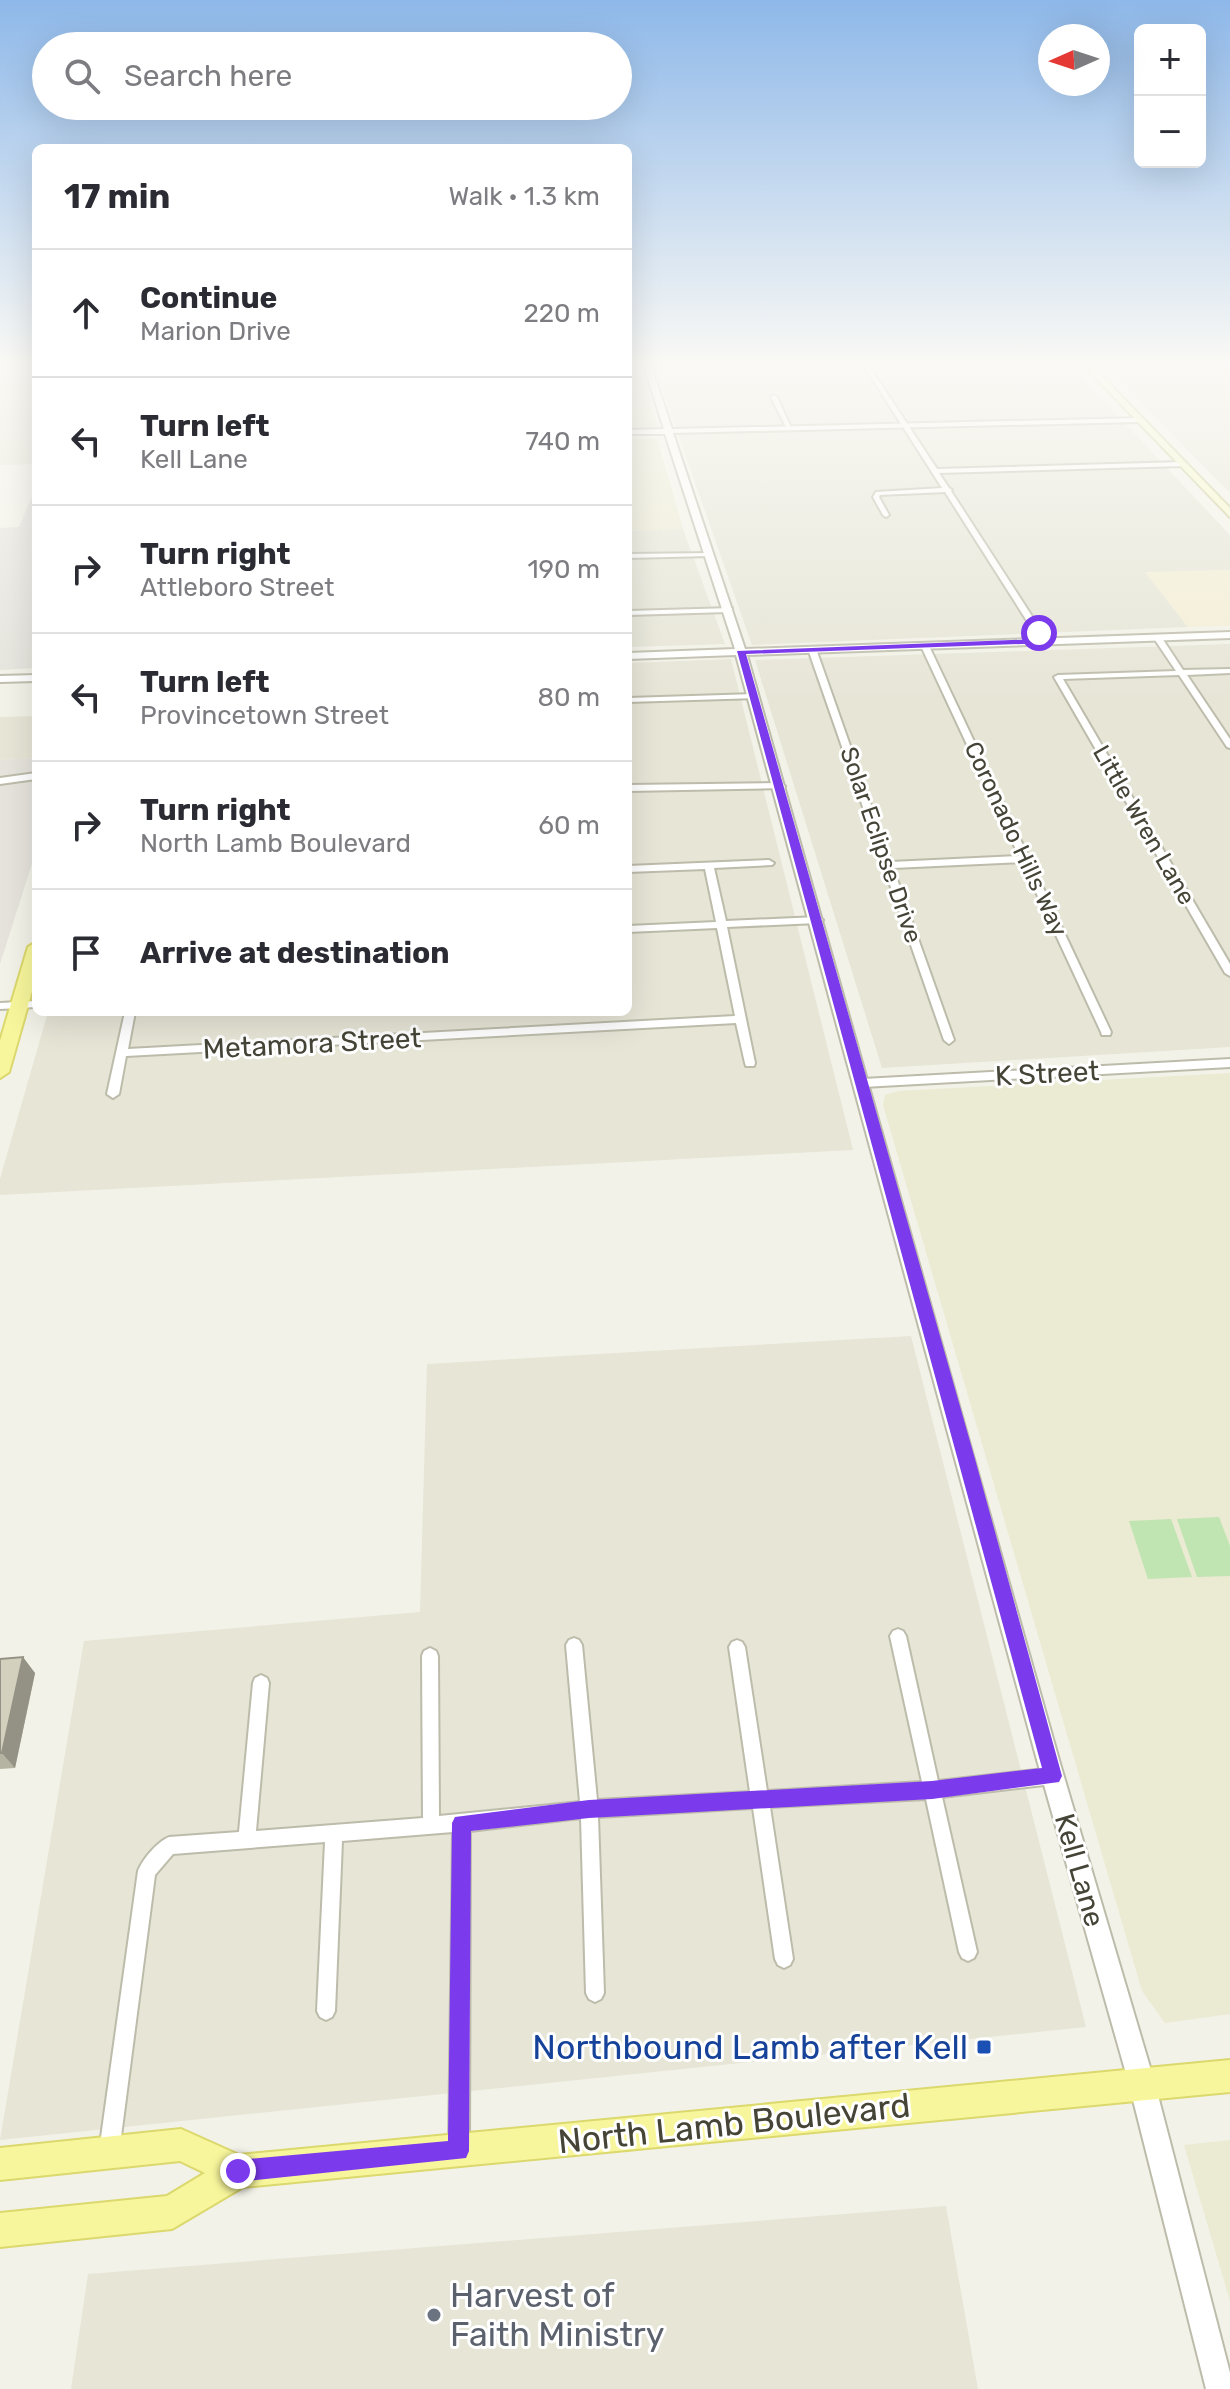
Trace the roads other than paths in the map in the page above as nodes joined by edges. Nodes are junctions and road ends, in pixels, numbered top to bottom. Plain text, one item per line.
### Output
1 (684, 477) edge
2 (942, 477) edge
3 (1196, 477) edge
4 (949, 490) junction
5 (1230, 514) edge
6 (886, 515) dead end
7 (710, 554) junction
8 (632, 556) edge
9 (729, 610) junction
10 (632, 613) edge
11 (1229, 634) edge
12 (1157, 637) junction
13 (1044, 641) junction
14 (925, 646) junction
15 (812, 649) junction
16 (742, 651) junction
17 (632, 656) edge
18 (1230, 671) edge
19 (1183, 673) junction
20 (32, 678) edge
21 (0, 679) edge
22 (755, 696) junction
23 (632, 700) edge
24 (1230, 745) edge
25 (32, 777) edge
26 (0, 781) edge
27 (781, 786) junction
28 (632, 788) edge
29 (1026, 859) junction
30 (769, 863) dead end
31 (709, 865) junction
32 (888, 865) junction
33 (632, 869) edge
34 (818, 920) junction
35 (721, 924) junction
36 (632, 929) edge
37 (1230, 973) edge
38 (32, 976) edge
39 (28, 1004) edge
40 (0, 1006) edge
41 (129, 1016) edge
42 (741, 1019) junction
43 (1106, 1032) dead end
44 (949, 1040) dead end
45 (123, 1053) junction
46 (750, 1063) dead end
47 (1230, 1063) edge
48 (0, 1072) edge
49 (863, 1083) junction
50 (113, 1094) dead end
51 (898, 1636) dead end
52 (574, 1645) dead end
53 (737, 1647) dead end
54 (430, 1656) dead end
55 (261, 1683) dead end
56 (1053, 1776) junction
57 (932, 1790) junction
58 (759, 1799) junction
59 (589, 1809) junction
60 (462, 1823) junction
61 (431, 1825) junction
62 (334, 1832) junction
63 (247, 1838) junction
64 (968, 1952) dead end
65 (784, 1959) dead end
66 (595, 1993) dead end
67 (326, 2011) dead end
68 (1230, 2076) edge
69 (1142, 2084) junction
70 (459, 2151) junction
71 (109, 2152) junction
72 (0, 2164) edge
73 (238, 2171) junction
74 (0, 2230) edge
75 (1220, 2389) edge

1 - 7 street, Kell Lane
2 - 4 street
3 - 5 main road
4 - 6 street
4 - 13 street
7 - 8 street
7 - 9 street, Kell Lane
9 - 10 street
9 - 16 street, Kell Lane
11 - 12 street
12 - 13 street
12 - 19 street
13 - 14 street
14 - 15 street
14 - 29 street, Coronado Hills Way
15 - 16 street
15 - 32 street, Solar Eclipse Drive
16 - 17 street
16 - 22 street, Kell Lane
18 - 19 street
19 - 24 street
19 - 37 street, Little Wren Lane
20 - 21 street
22 - 23 street
22 - 27 street, Kell Lane
25 - 26 street
27 - 28 street
27 - 34 street, Kell Lane
29 - 32 street
29 - 43 street, Coronado Hills Way
30 - 31 street
31 - 33 street
31 - 35 street
32 - 44 street, Solar Eclipse Drive
34 - 35 street
34 - 49 street, Kell Lane
35 - 36 street
35 - 42 street
38 - 39 main road
39 - 40 street
39 - 48 main road
41 - 45 street
42 - 45 street, Metamora Street
42 - 46 street
45 - 50 street
47 - 49 street, K Street
49 - 56 street, Kell Lane
51 - 57 street
52 - 59 street
53 - 58 street
54 - 61 street
55 - 63 street
56 - 57 street
56 - 69 street, Kell Lane
57 - 58 street
57 - 64 street
58 - 59 street
58 - 65 street
59 - 60 street
59 - 66 street
60 - 61 street
60 - 70 street
61 - 62 street
62 - 63 street
62 - 67 street
63 - 71 street
68 - 69 main road, North Lamb Boulevard
69 - 70 main road, North Lamb Boulevard
69 - 75 street, Kell Lane
70 - 73 main road, North Lamb Boulevard
71 - 72 main road, North Lamb Boulevard
71 - 73 main road, North Lamb Boulevard
73 - 74 main road, North Lamb Boulevard

